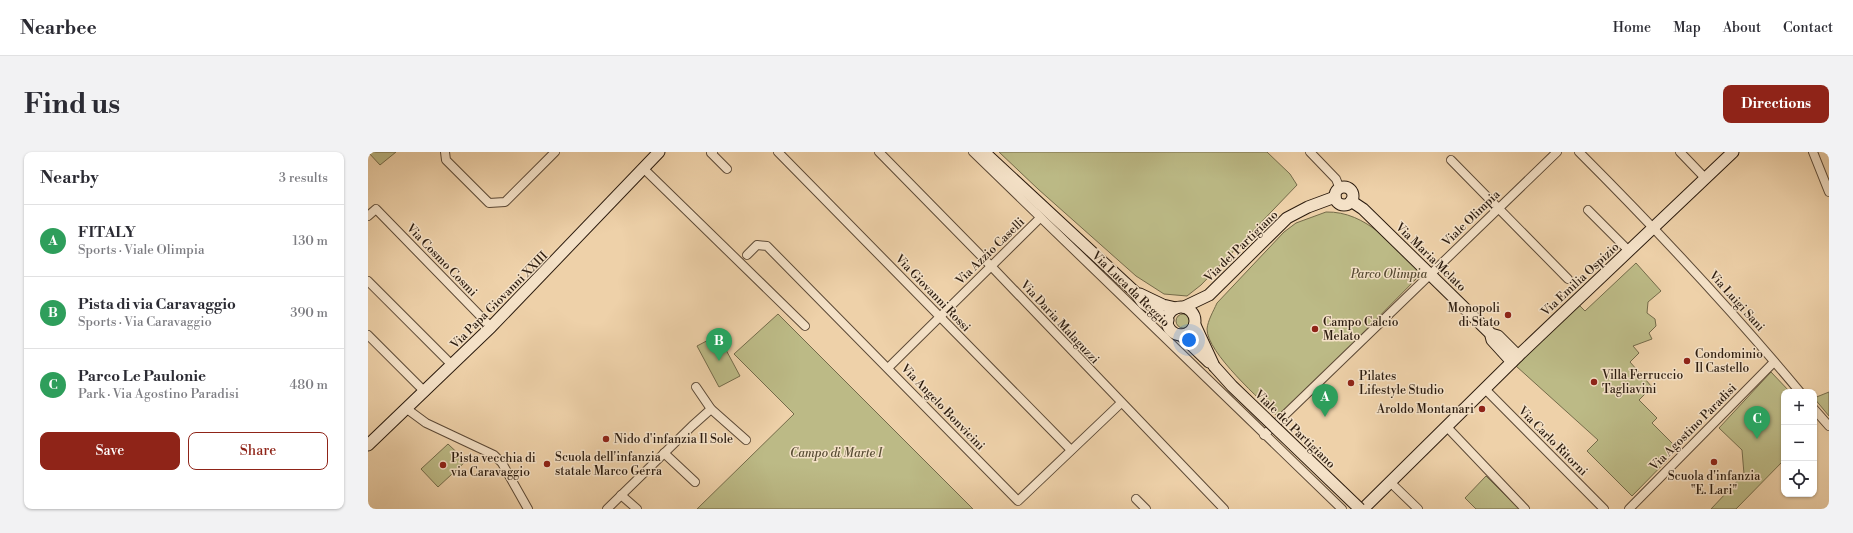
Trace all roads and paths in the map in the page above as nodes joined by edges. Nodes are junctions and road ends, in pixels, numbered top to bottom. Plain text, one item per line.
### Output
1 (445, 152) edge
2 (555, 152) edge
3 (659, 152) edge
4 (713, 152) edge
5 (778, 152) edge
6 (879, 152) edge
7 (973, 152) edge
8 (984, 152) edge
9 (1310, 152) edge
10 (1557, 152) edge
11 (1579, 152) edge
12 (1680, 152) edge
13 (1733, 152) edge
14 (1813, 152) edge
15 (1451, 160) dead end
16 (643, 168) junction
17 (727, 169) dead end
18 (1705, 178) junction
19 (1829, 191) edge
20 (1337, 193) junction
21 (1498, 208) junction
22 (1588, 210) dead end
23 (368, 216) edge
24 (1040, 218) junction
25 (1654, 227) junction
26 (1629, 251) junction
27 (747, 255) dead end
28 (991, 266) junction
29 (1431, 274) junction
30 (1568, 279) dead end
31 (368, 281) edge
32 (1135, 292) junction
33 (1209, 295) junction
34 (1180, 308) junction
35 (940, 317) junction
36 (1168, 320) junction
37 (1195, 323) junction
38 (805, 326) dead end
39 (491, 327) junction
40 (368, 335) edge
41 (1180, 335) junction
42 (1515, 359) junction
43 (1774, 362) junction
44 (452, 365) junction
45 (1214, 366) junction
46 (888, 368) junction
47 (696, 387) dead end
48 (1485, 389) junction
49 (1797, 389) edge
50 (425, 392) junction
51 (1121, 403) junction
52 (407, 409) junction
53 (711, 409) junction
54 (1817, 412) edge
55 (1446, 426) junction
56 (1829, 426) edge
57 (1264, 435) junction
58 (746, 440) dead end
59 (368, 445) edge
60 (1070, 450) junction
61 (664, 453) junction
62 (696, 482) dead end
63 (1390, 482) junction
64 (621, 495) junction
65 (1136, 499) dead end
66 (528, 509) edge
67 (607, 509) edge
68 (637, 509) edge
69 (1146, 509) edge
70 (1224, 509) edge
71 (1342, 509) edge
72 (1362, 509) edge
73 (1418, 509) edge
74 (1525, 509) edge
75 (1604, 509) edge
76 (1629, 509) edge

1 - 2 street
3 - 16 main road, Via Papa Giovanni XXIII
4 - 17 street
5 - 35 street, Via Giovanni Rossi
6 - 28 street, Via Daria Malaguzzi
7 - 24 street, Via Luca da Reggio
8 - 32 main road, Viale del Partigiano
9 - 20 street
10 - 21 street, Viale Olimpia
11 - 25 street, Via Luigi Sani
12 - 18 street
13 - 18 main road, Via Emilia Ospizio
14 - 19 street
15 - 21 street
16 - 38 street
16 - 39 main road, Via Papa Giovanni XXIII
18 - 25 main road, Via Emilia Ospizio
20 - 29 main road, Via Maria Melato
20 - 33 main road, Via del Partigiano
21 - 29 street, Viale Olimpia
21 - 30 street
22 - 26 street
23 - 39 street, Via Cosmo Cosmi
24 - 28 street, Via Azzio Caselli
24 - 57 street, Via Luca da Reggio
25 - 26 main road, Via Emilia Ospizio
25 - 43 street, Via Luigi Sani
26 - 42 main road, Via Emilia Ospizio
27 - 46 street, Via Angelo Bonvicini
28 - 35 street, Via Azzio Caselli
28 - 51 street, Via Daria Malaguzzi
29 - 42 main road, Via Maria Melato
29 - 57 street, Viale Olimpia
31 - 44 street
32 - 34 main road, Viale del Partigiano
32 - 36 main road, Viale del Partigiano
33 - 34 main road, Via del Partigiano
33 - 37 main road, Via del Partigiano
34 - 36 main road
34 - 37 main road, Viale del Partigiano
35 - 46 street, Via Azzio Caselli
35 - 60 street, Via Giovanni Rossi
36 - 41 main road, Viale del Partigiano
37 - 41 main road
37 - 45 main road, Viale del Partigiano
39 - 44 main road, Via Papa Giovanni XXIII
40 - 50 street
41 - 45 main road, Viale del Partigiano
42 - 48 main road, Via Emilia Ospizio
43 - 49 street, Via Luigi Sani
43 - 76 street, Via Agostino Paradisi
44 - 50 main road, Via Papa Giovanni XXIII
45 - 72 main road, Viale del Partigiano, bridge
46 - 60 street, Via Angelo Bonvicini
47 - 53 street
48 - 55 main road, Via Emilia Ospizio
48 - 75 street, Via Carlo Ritorni
50 - 52 main road, Via Papa Giovanni XXIII
51 - 60 street, Via Angelo Bonvicini
51 - 70 street, Via Daria Malaguzzi
52 - 59 main road, Via Papa Giovanni XXIII
52 - 66 street
53 - 58 street
53 - 61 street
54 - 56 street
55 - 63 main road, Via Emilia Ospizio
55 - 74 street
57 - 71 street, Via Luca da Reggio
61 - 62 street
61 - 64 street
63 - 72 main road, Via Emilia Ospizio
63 - 73 street
64 - 67 street
64 - 68 street
65 - 69 street

